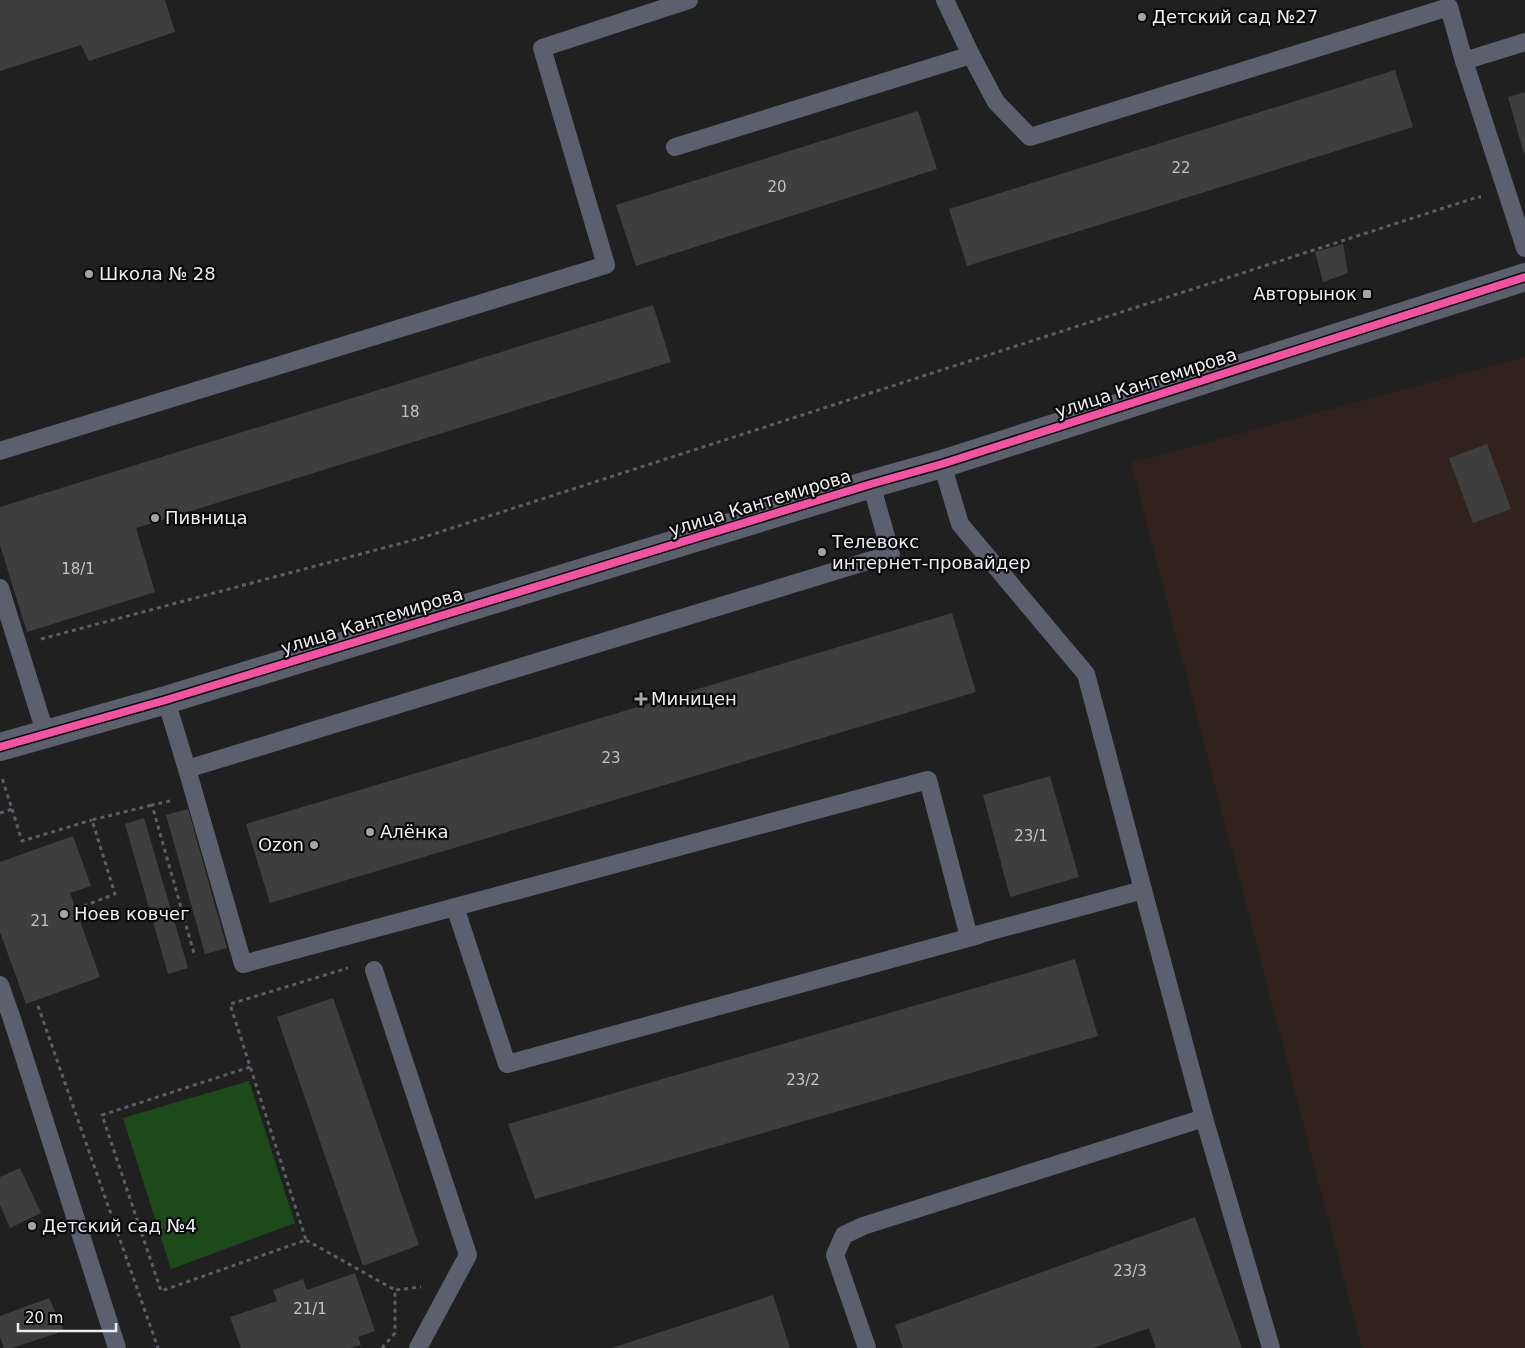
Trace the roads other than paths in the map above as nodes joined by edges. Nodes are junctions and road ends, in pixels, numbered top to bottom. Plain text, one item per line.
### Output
1 (689, 0) edge
2 (945, 0) edge
3 (1525, 42) edge
4 (971, 55) junction
5 (1464, 61) junction
6 (675, 146) dead end
7 (1525, 248) edge
8 (1525, 277) edge
9 (0, 451) edge
10 (942, 464) junction
11 (871, 484) junction
12 (0, 588) edge
13 (166, 700) junction
14 (46, 734) junction
15 (0, 747) edge
16 (187, 769) junction
17 (1143, 890) junction
18 (455, 907) junction
19 (986, 933) junction
20 (374, 970) dead end
21 (0, 985) edge
22 (6, 1021) edge
23 (1204, 1118) junction
24 (117, 1348) edge
25 (418, 1348) edge
26 (867, 1348) edge
27 (1271, 1348) edge

1 - 9 lane
2 - 4 lane
3 - 5 lane
4 - 5 lane
4 - 6 lane
5 - 7 lane
8 - 10 street, улица Кантемирова
10 - 11 street, улица Кантемирова
10 - 17 lane
11 - 13 street, улица Кантемирова
11 - 16 lane
12 - 14 lane
13 - 14 street, улица Кантемирова
13 - 16 lane
14 - 15 street, улица Кантемирова
16 - 18 lane
17 - 19 lane
17 - 23 lane
18 - 19 lane
18 - 19 lane
20 - 25 lane
21 - 22 lane
22 - 24 lane
23 - 26 lane
23 - 27 lane

